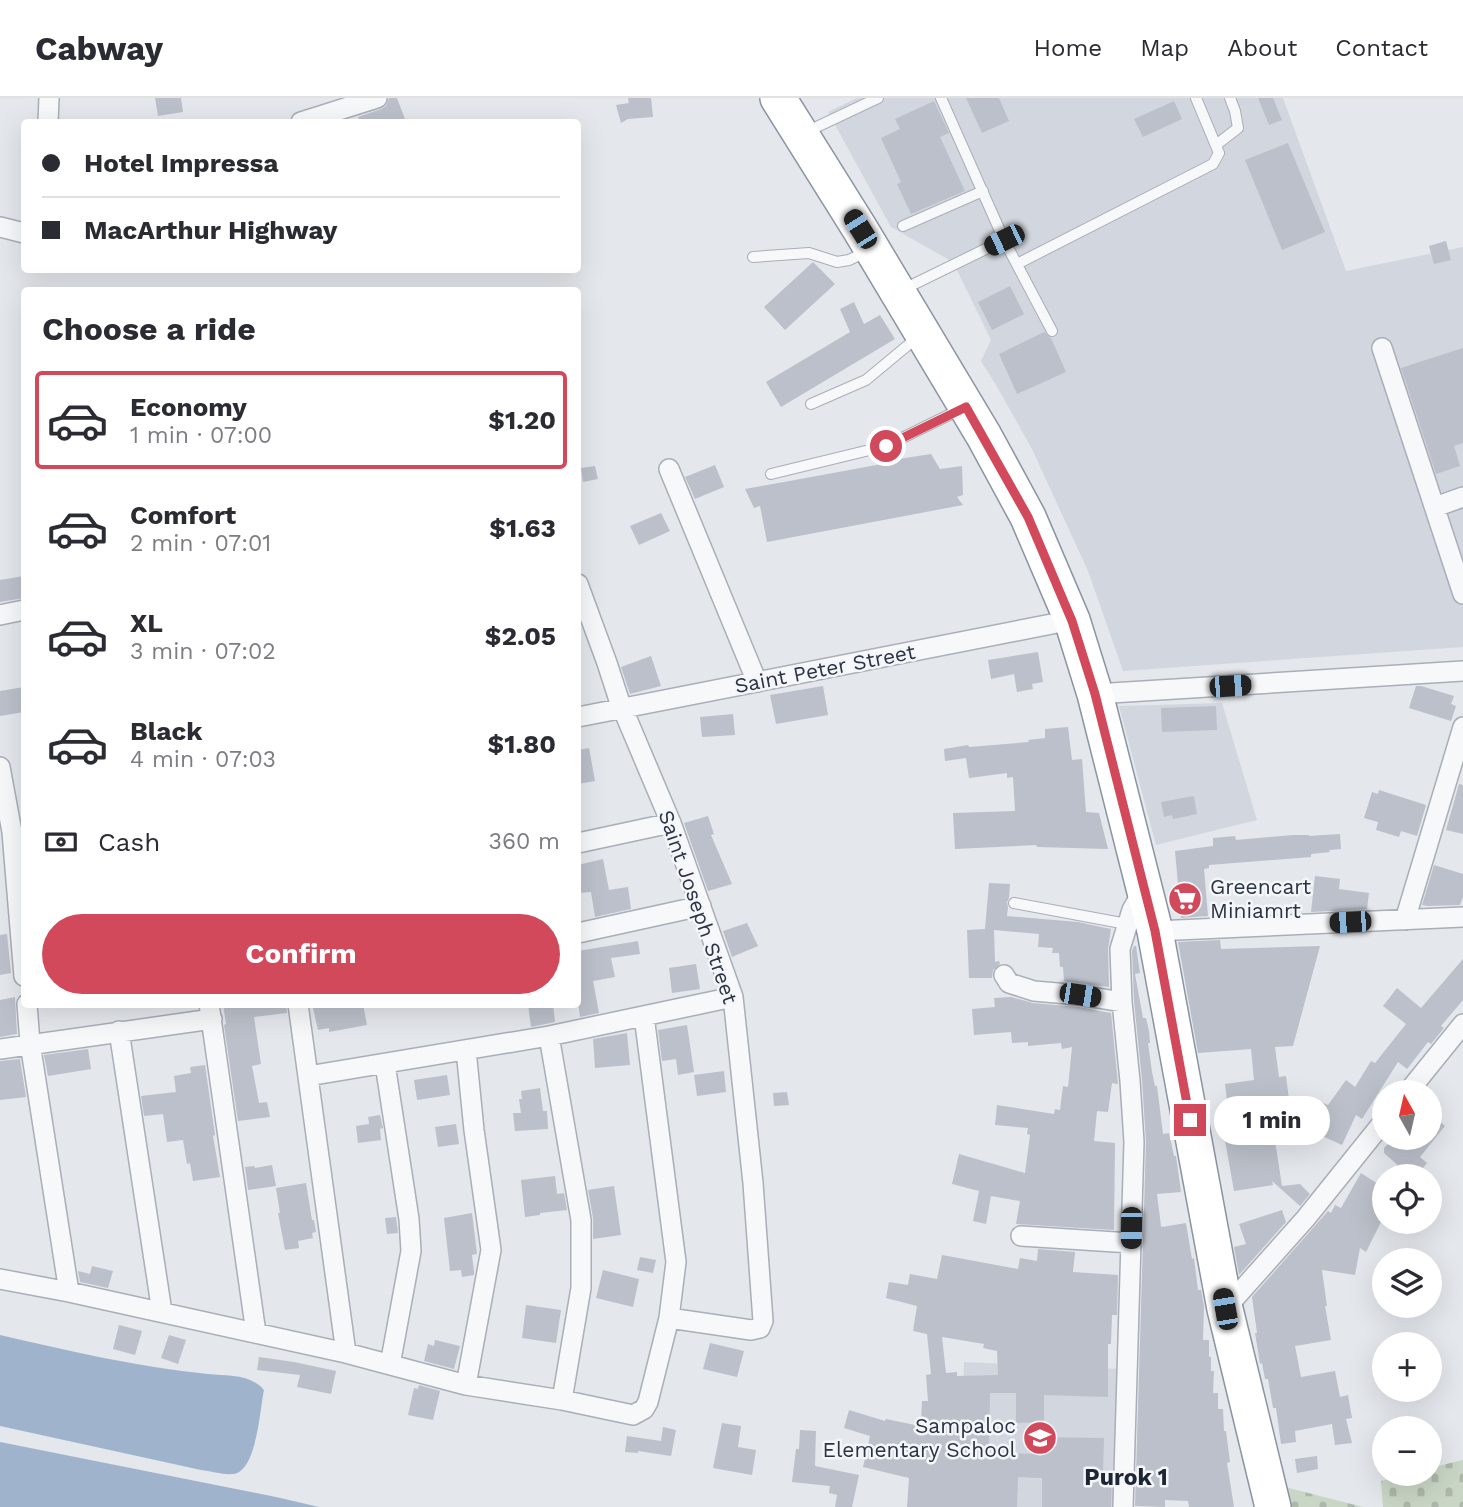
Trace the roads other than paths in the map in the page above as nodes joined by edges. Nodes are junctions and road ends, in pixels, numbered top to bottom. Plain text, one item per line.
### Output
1 (377, 98) edge
2 (778, 98) edge
3 (878, 98) edge
4 (941, 98) edge
5 (1196, 98) edge
6 (1230, 98) edge
7 (310, 119) edge
8 (800, 135) junction
9 (1216, 145) junction
10 (983, 191) junction
11 (903, 226) dead end
12 (0, 227) edge
13 (21, 232) edge
14 (1004, 240) junction
15 (872, 249) junction
16 (752, 257) dead end
17 (1017, 264) junction
18 (898, 292) junction
19 (1052, 331) dead end
20 (922, 334) junction
21 (1382, 348) dead end
22 (811, 404) dead end
23 (966, 407) junction
24 (669, 468) dead end
25 (771, 474) dead end
26 (1463, 497) edge
27 (1435, 507) junction
28 (1463, 594) edge
29 (581, 598) edge
30 (21, 611) edge
31 (0, 615) edge
32 (1072, 621) junction
33 (1463, 671) edge
34 (757, 682) junction
35 (1095, 694) junction
36 (622, 708) junction
37 (581, 716) edge
38 (1463, 727) edge
39 (0, 767) edge
40 (671, 823) junction
41 (12, 832) edge
42 (581, 842) edge
43 (1014, 903) dead end
44 (701, 906) junction
45 (1463, 917) edge
46 (1405, 920) junction
47 (1141, 927) junction
48 (581, 932) edge
49 (21, 940) edge
50 (1004, 975) dead end
51 (733, 997) junction
52 (1122, 1002) junction
53 (27, 1008) edge
54 (299, 1008) edge
55 (210, 1012) edge
56 (644, 1016) junction
57 (1463, 1024) edge
58 (119, 1031) junction
59 (549, 1036) junction
60 (30, 1043) junction
61 (0, 1049) edge
62 (466, 1050) junction
63 (385, 1063) junction
64 (308, 1076) junction
65 (1418, 1080) edge
66 (1372, 1136) edge
67 (1021, 1236) dead end
68 (1131, 1243) junction
69 (0, 1279) edge
70 (69, 1292) junction
71 (1225, 1309) junction
72 (162, 1312) junction
73 (669, 1318) junction
74 (256, 1333) junction
75 (346, 1353) junction
76 (390, 1365) junction
77 (466, 1385) junction
78 (562, 1400) junction
79 (1123, 1507) edge
80 (1275, 1507) edge

1 - 7 street
2 - 8 highway
3 - 8 lane
4 - 10 lane
5 - 9 lane
6 - 9 lane
8 - 15 highway
9 - 17 lane
10 - 11 lane
10 - 14 lane
12 - 13 street
14 - 17 lane
14 - 18 lane
15 - 16 lane
15 - 18 highway
17 - 19 lane
18 - 20 highway
20 - 22 lane
20 - 23 highway
21 - 27 street
23 - 25 lane
23 - 32 highway
24 - 34 street
26 - 27 street
27 - 28 street
29 - 36 street, Saint Joseph Street
30 - 31 street
32 - 34 street, Saint Peter Street
32 - 35 highway
33 - 35 street
34 - 36 street, Saint Peter Street
35 - 47 highway
36 - 37 street, Saint Peter Street
36 - 40 street, Saint Joseph Street
38 - 46 street
39 - 41 street
40 - 42 street
40 - 44 street, Saint Joseph Street
41 - 49 street
43 - 47 lane
44 - 48 street
44 - 51 street, Saint Joseph Street
45 - 46 street
46 - 47 street
47 - 52 street
47 - 71 highway
50 - 52 street
51 - 56 street
51 - 73 street, Saint Joseph Street
52 - 68 street
53 - 60 street
54 - 64 street
55 - 58 street
55 - 74 street
56 - 59 street
56 - 73 street
57 - 65 street
58 - 60 street
58 - 72 street
59 - 62 street
59 - 78 street
60 - 61 street
60 - 70 street
62 - 63 street
62 - 77 street
63 - 64 street
63 - 76 street
64 - 75 street
66 - 71 street
67 - 68 street
68 - 79 street
69 - 70 street
70 - 72 street
71 - 80 highway
72 - 74 street
73 - 78 street
74 - 75 street
75 - 76 street
76 - 77 street
77 - 78 street

